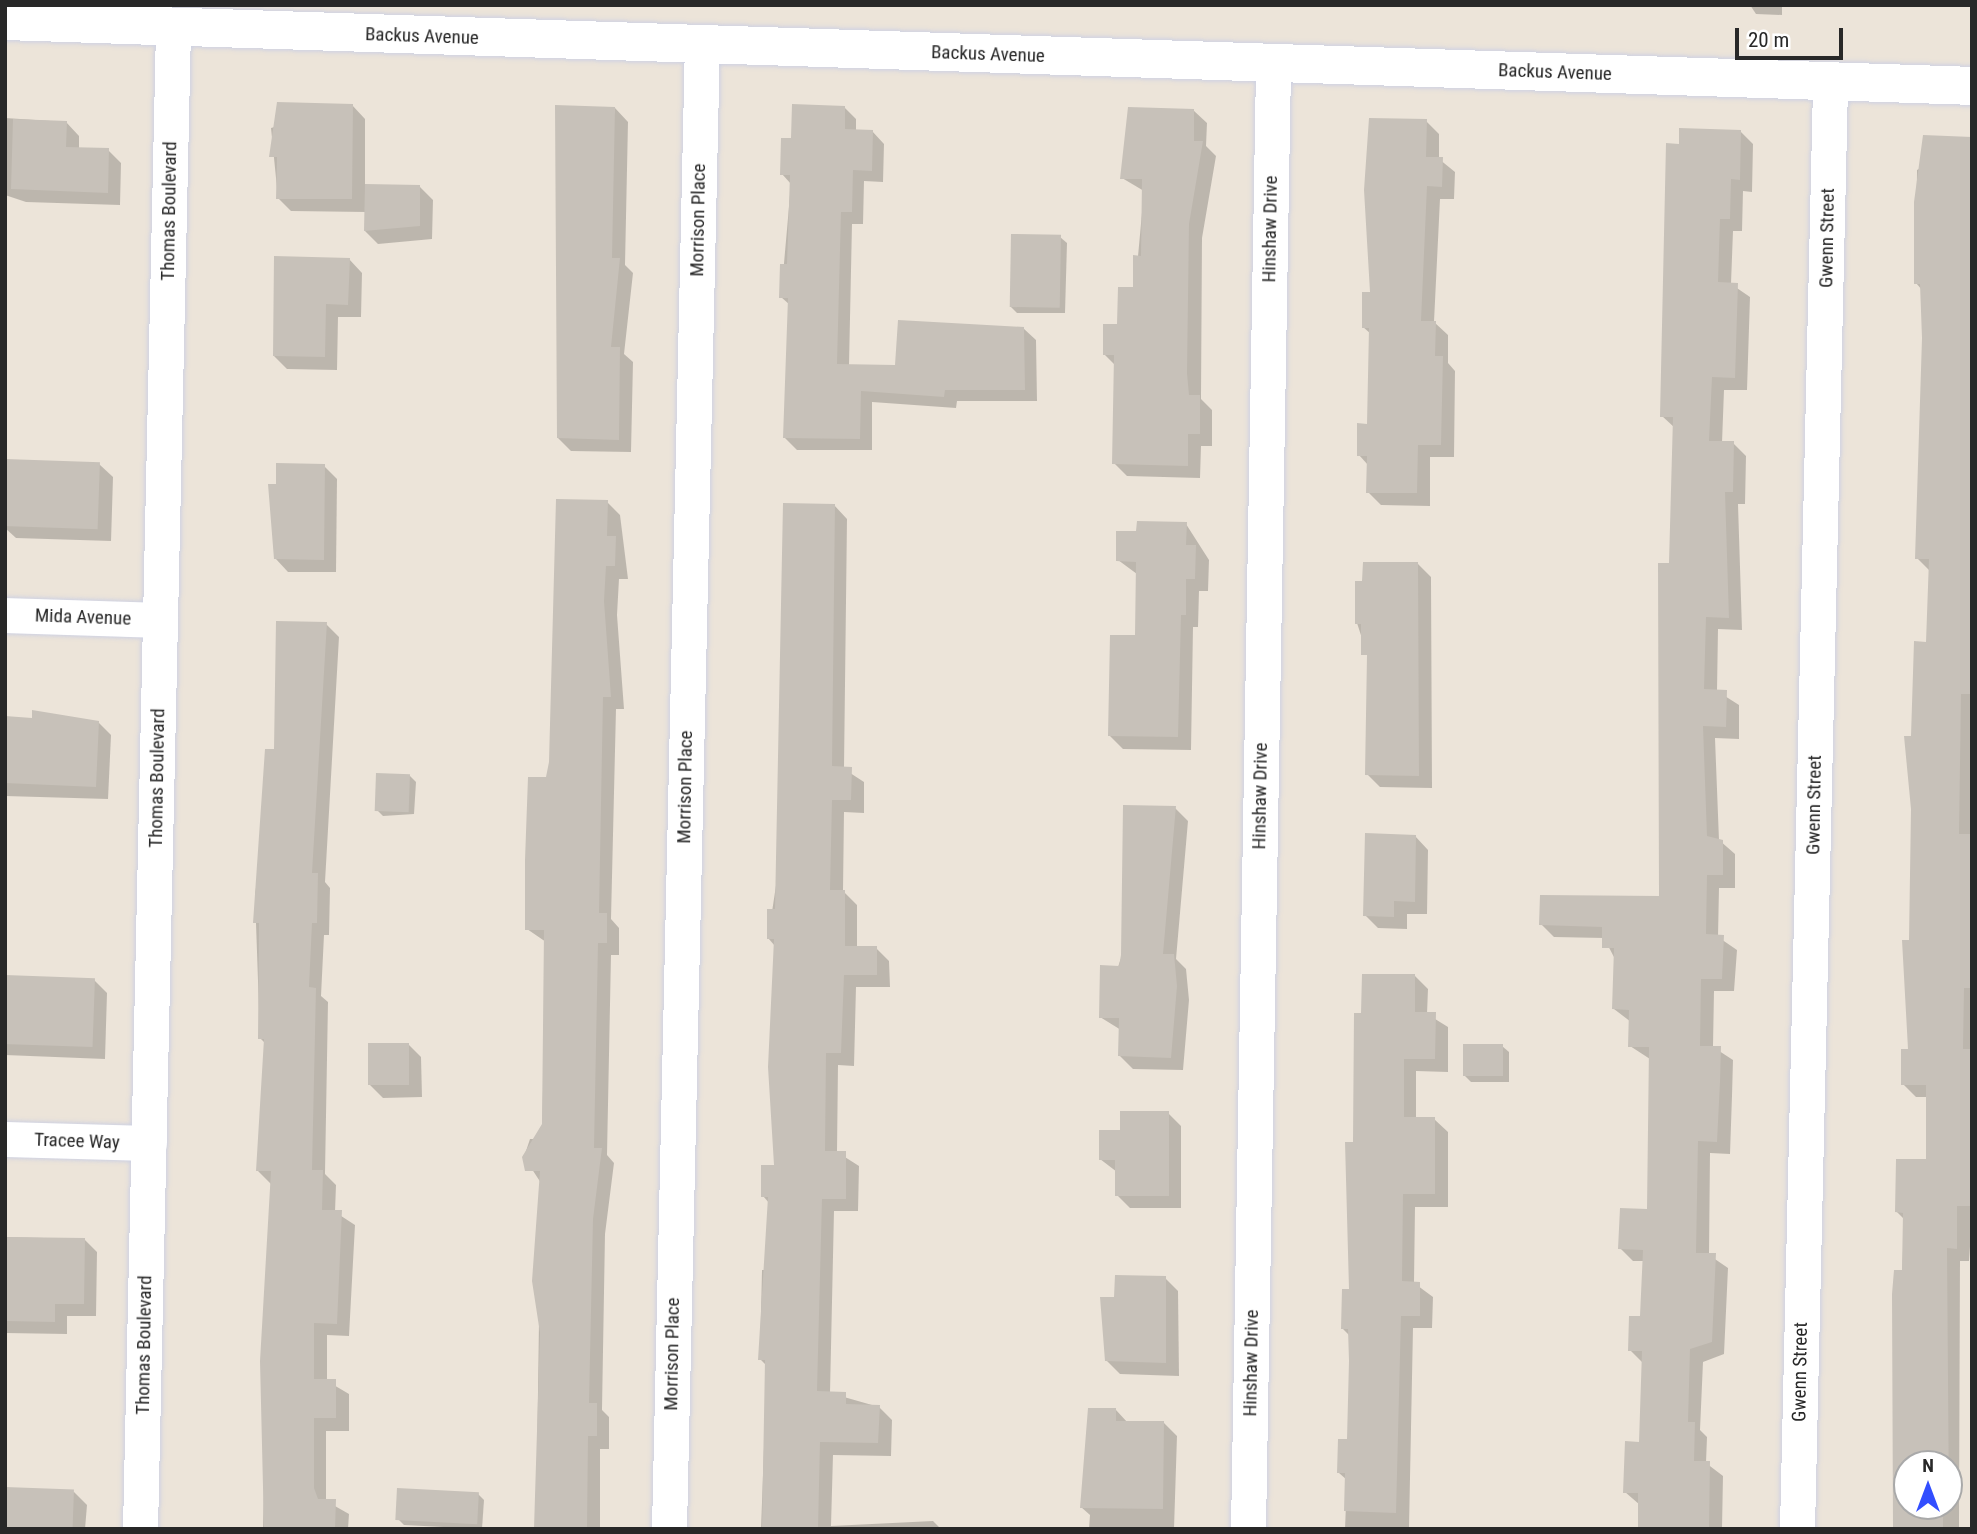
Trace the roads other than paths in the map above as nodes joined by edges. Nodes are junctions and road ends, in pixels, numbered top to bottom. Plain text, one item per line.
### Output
1 (61, 14) edge
2 (5, 21) edge
3 (173, 27) junction
4 (702, 45) junction
5 (1272, 63) junction
6 (1830, 81) junction
7 (1972, 86) edge
8 (5, 615) edge
9 (160, 620) junction
10 (5, 1139) edge
11 (149, 1143) junction
12 (140, 1529) edge
13 (668, 1529) edge
14 (1248, 1529) edge
15 (1797, 1529) edge

1 - 2 street, Backus Avenue
1 - 3 street, Backus Avenue
3 - 4 street, Backus Avenue
3 - 9 street, Thomas Boulevard
4 - 5 street, Backus Avenue
4 - 13 street, Morrison Place
5 - 6 street, Backus Avenue
5 - 14 street, Hinshaw Drive
6 - 7 street, Backus Avenue
6 - 15 street, Gwenn Street
8 - 9 street, Mida Avenue
9 - 11 street, Thomas Boulevard
10 - 11 street, Tracee Way
11 - 12 street, Thomas Boulevard

